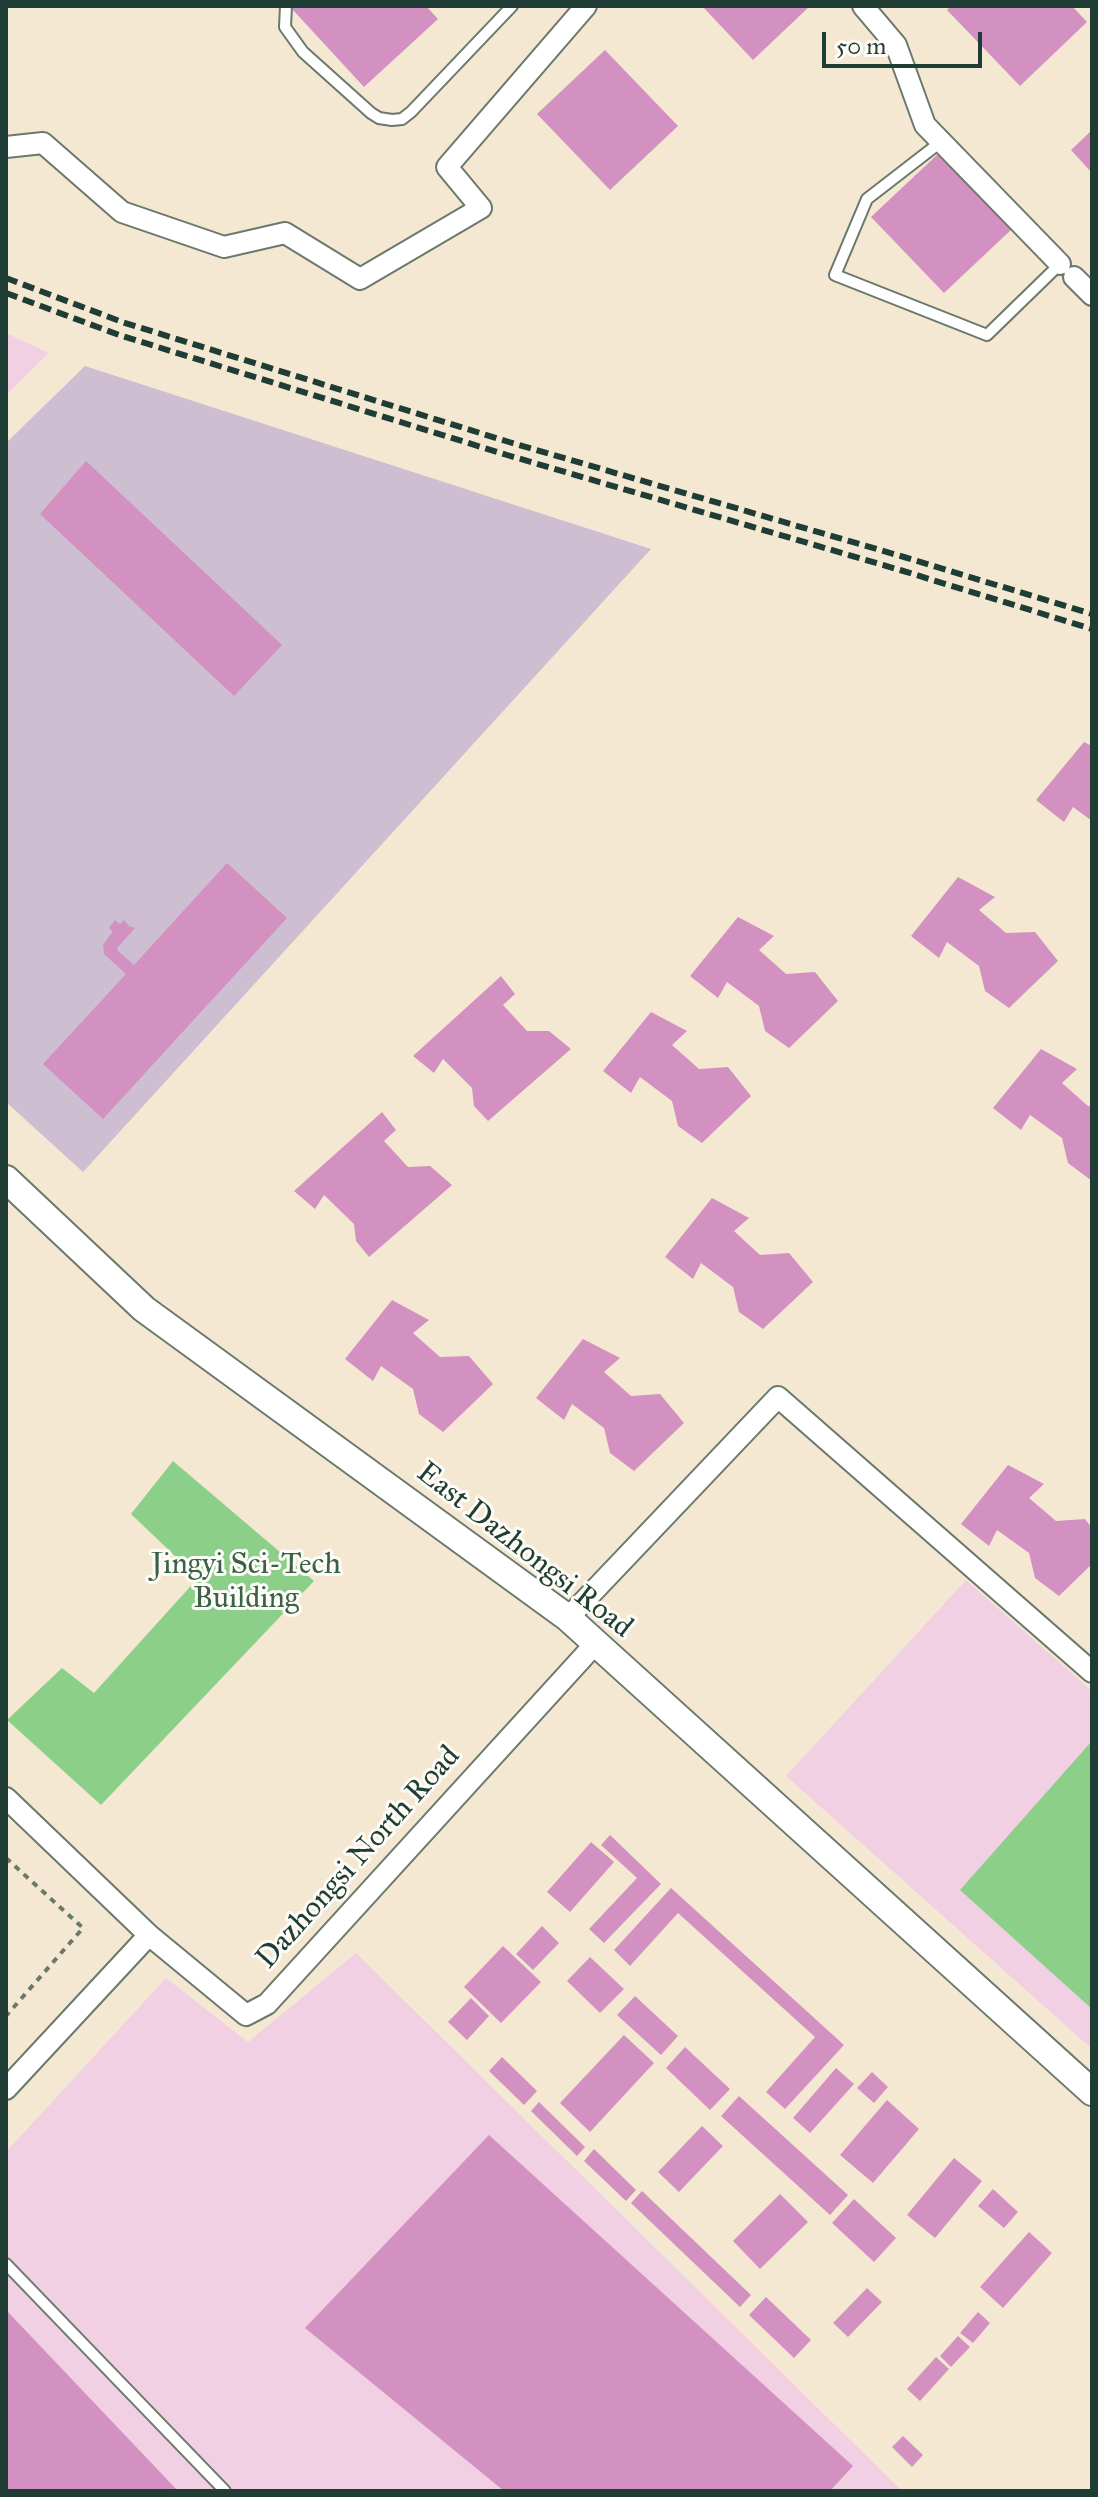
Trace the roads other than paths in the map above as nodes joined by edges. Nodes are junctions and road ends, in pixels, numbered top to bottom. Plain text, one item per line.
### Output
1 (286, 6) edge
2 (512, 6) edge
3 (586, 6) edge
4 (863, 6) edge
5 (942, 141) dead end
6 (6, 147) edge
7 (1067, 270) junction
8 (1092, 295) edge
9 (6, 1179) edge
10 (568, 1618) junction
11 (596, 1643) junction
12 (1092, 1672) edge
13 (6, 1798) edge
14 (149, 1935) junction
15 (6, 2089) edge
16 (1092, 2092) edge
17 (6, 2264) edge
18 (225, 2491) edge

1 - 2 lane
3 - 6 street
4 - 7 street
5 - 7 lane
7 - 8 street
9 - 10 street, East Dazhongsi Road
10 - 11 street, East Dazhongsi Road
10 - 12 street
11 - 14 street, Dazhongsi North Road
11 - 16 street, East Dazhongsi Road
13 - 14 street
14 - 15 street
17 - 18 lane

